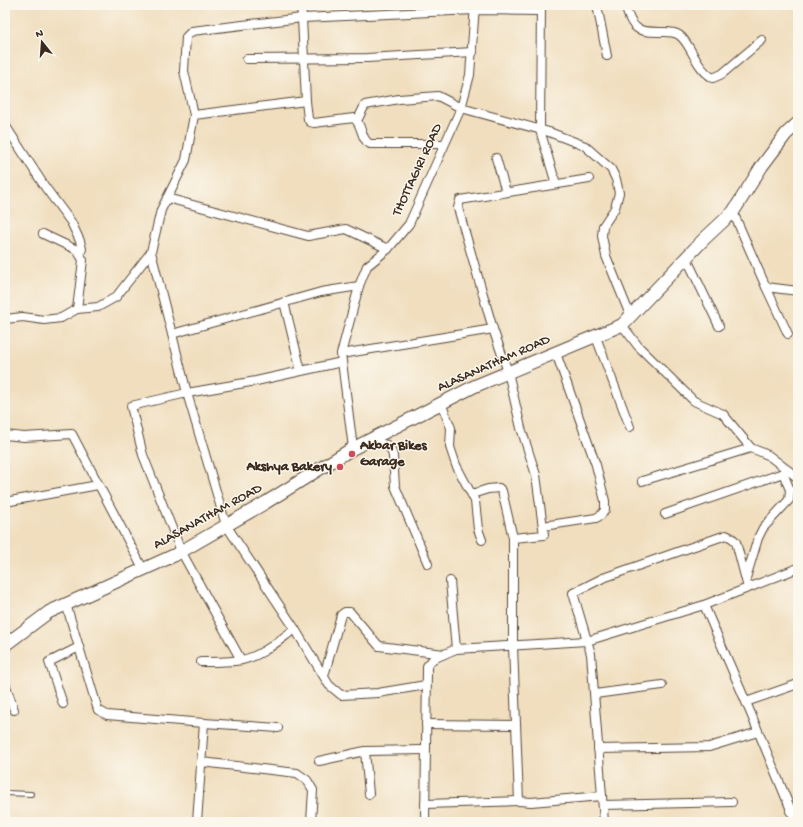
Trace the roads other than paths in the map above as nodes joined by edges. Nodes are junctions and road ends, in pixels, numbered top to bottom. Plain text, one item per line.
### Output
1 (301, 5) edge
2 (597, 5) edge
3 (625, 5) edge
4 (474, 8) edge
5 (541, 8) edge
6 (302, 18) junction
7 (762, 40) dead end
8 (473, 52) junction
9 (606, 56) dead end
10 (304, 58) junction
11 (247, 59) dead end
12 (306, 101) junction
13 (462, 108) junction
14 (194, 115) junction
15 (357, 121) junction
16 (798, 123) edge
17 (5, 125) edge
18 (540, 130) junction
19 (444, 144) junction
20 (496, 158) dead end
21 (589, 179) dead end
22 (556, 184) junction
23 (506, 192) junction
24 (167, 198) junction
25 (733, 212) junction
26 (43, 234) dead end
27 (388, 249) junction
28 (151, 252) junction
29 (80, 254) junction
30 (686, 257) junction
31 (359, 286) junction
32 (766, 287) junction
33 (798, 291) edge
34 (284, 302) junction
35 (78, 309) junction
36 (630, 316) junction
37 (5, 319) edge
38 (622, 325) junction
39 (719, 326) dead end
40 (493, 329) junction
41 (172, 334) junction
42 (788, 334) dead end
43 (596, 337) junction
44 (556, 353) junction
45 (342, 358) junction
46 (301, 371) junction
47 (508, 372) junction
48 (187, 393) junction
49 (440, 403) junction
50 (630, 427) dead end
51 (5, 435) edge
52 (373, 438) junction
53 (353, 448) junction
54 (751, 448) junction
55 (786, 472) junction
56 (798, 478) edge
57 (642, 481) dead end
58 (98, 485) junction
59 (472, 494) junction
60 (5, 502) edge
61 (665, 514) dead end
62 (226, 525) junction
63 (543, 526) junction
64 (513, 538) junction
65 (482, 540) dead end
66 (181, 551) junction
67 (428, 564) dead end
68 (798, 568) edge
69 (143, 569) junction
70 (450, 581) dead end
71 (747, 584) junction
72 (66, 604) junction
73 (704, 605) junction
74 (295, 629) junction
75 (587, 641) junction
76 (5, 644) edge
77 (513, 646) junction
78 (79, 647) junction
79 (456, 649) junction
80 (445, 654) junction
81 (241, 660) junction
82 (201, 662) dead end
83 (324, 676) junction
84 (5, 683) edge
85 (798, 684) edge
86 (426, 685) junction
87 (662, 685) dead end
88 (594, 694) junction
89 (746, 702) junction
90 (63, 704) dead end
91 (14, 710) dead end
92 (204, 722) junction
93 (426, 724) junction
94 (516, 725) junction
95 (278, 728) dead end
96 (758, 732) junction
97 (598, 749) junction
98 (426, 750) junction
99 (365, 751) junction
100 (319, 761) dead end
101 (201, 762) junction
102 (5, 793) edge
103 (31, 794) dead end
104 (369, 794) dead end
105 (519, 800) junction
106 (602, 801) junction
107 (732, 802) dead end
108 (425, 804) junction
109 (794, 809) edge
110 (197, 822) edge
111 (311, 822) edge
112 (425, 822) edge
113 (604, 822) edge
114 (796, 822) edge

1 - 6 street
2 - 9 street
3 - 7 street
4 - 5 street
4 - 6 street
4 - 8 street, THOTTAGIRI ROAD
5 - 18 street
6 - 10 street
6 - 14 street
8 - 10 street
8 - 13 street, THOTTAGIRI ROAD
10 - 11 street
10 - 12 street
12 - 14 street
12 - 15 street
13 - 15 street
13 - 18 street
13 - 19 street, THOTTAGIRI ROAD
14 - 24 street
15 - 19 street
16 - 25 main road
17 - 29 street
18 - 22 street
18 - 36 street
19 - 27 street, THOTTAGIRI ROAD
20 - 23 street
21 - 22 street
22 - 23 street
23 - 40 street
24 - 27 street
24 - 28 street
25 - 30 main road
25 - 32 street
26 - 29 street
27 - 31 street, THOTTAGIRI ROAD
28 - 35 street
28 - 41 street
29 - 35 street
30 - 36 main road
30 - 39 street
31 - 34 street
31 - 45 street, THOTTAGIRI ROAD
32 - 33 street
32 - 42 street
34 - 41 street
34 - 46 street
35 - 37 street
36 - 38 main road
38 - 43 main road, ALASANATHAM ROAD
38 - 54 street
40 - 45 street
40 - 47 street
41 - 48 street
43 - 44 main road, ALASANATHAM ROAD
43 - 50 street
44 - 47 main road, ALASANATHAM ROAD
44 - 63 street
45 - 46 street
45 - 53 street, THOTTAGIRI ROAD
46 - 48 street
47 - 49 main road, ALASANATHAM ROAD
47 - 63 street
48 - 62 street
48 - 66 street
49 - 52 main road, ALASANATHAM ROAD
49 - 59 street
51 - 58 street
52 - 53 main road, ALASANATHAM ROAD
52 - 67 street
53 - 62 main road, ALASANATHAM ROAD
54 - 55 street
54 - 57 street
55 - 56 street
55 - 61 street
55 - 71 street
58 - 60 street
58 - 69 street
59 - 64 street
59 - 65 street
62 - 66 main road, ALASANATHAM ROAD
62 - 74 street
63 - 64 street
64 - 77 street
66 - 69 main road, ALASANATHAM ROAD
66 - 81 street
68 - 71 street
69 - 72 main road, ALASANATHAM ROAD
70 - 79 street
71 - 73 street
71 - 75 street
72 - 76 main road, ALASANATHAM ROAD
72 - 78 street
73 - 75 street
73 - 89 street
74 - 81 street
74 - 83 street
75 - 77 street
75 - 88 street
77 - 79 street
77 - 94 street
78 - 90 street
78 - 92 street
79 - 80 street
80 - 83 street
80 - 86 street
81 - 82 street
83 - 86 street
84 - 91 street
85 - 89 street
86 - 93 street
87 - 88 street
88 - 97 street
89 - 96 street
92 - 95 street
92 - 101 street
93 - 94 street
93 - 98 street
94 - 105 street
96 - 97 street
96 - 109 street
97 - 106 street
98 - 99 street
98 - 108 street
99 - 100 street
99 - 104 street
101 - 110 street
101 - 111 street
102 - 103 lane
105 - 106 street
105 - 108 street
106 - 107 street
106 - 113 street
108 - 112 street
109 - 114 street

